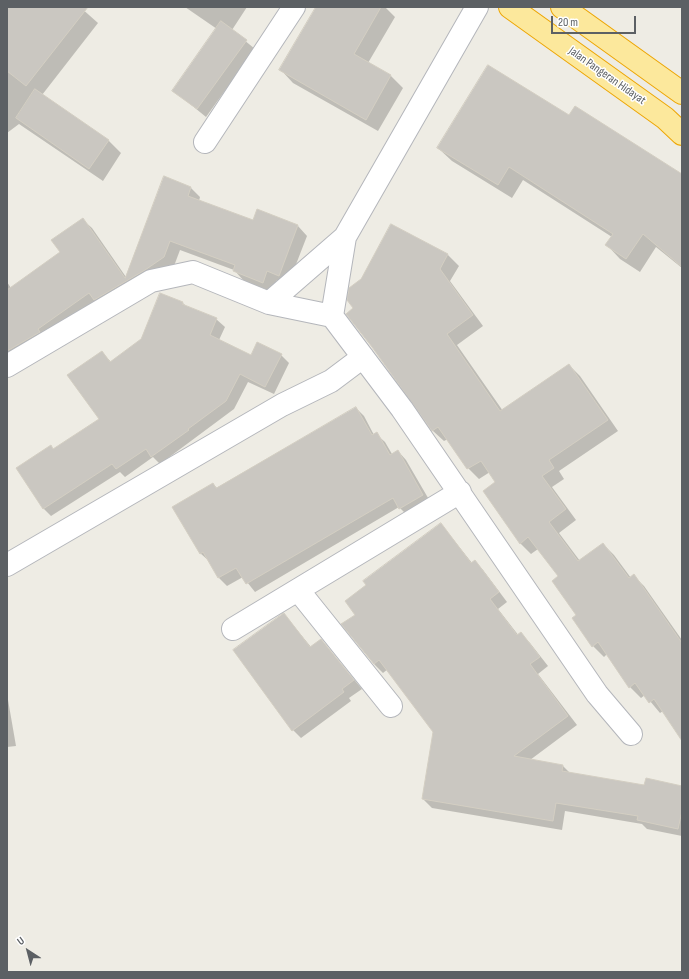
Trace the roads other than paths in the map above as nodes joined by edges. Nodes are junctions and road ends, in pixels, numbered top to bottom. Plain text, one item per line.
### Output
1 (294, 7) edge
2 (477, 7) edge
3 (510, 7) edge
4 (562, 7) edge
5 (682, 93) edge
6 (682, 134) edge
7 (205, 142) dead end
8 (345, 237) junction
9 (269, 303) junction
10 (332, 316) junction
11 (363, 357) junction
12 (7, 366) edge
13 (460, 492) junction
14 (7, 565) edge
15 (298, 590) junction
16 (233, 629) dead end
17 (391, 706) dead end
18 (631, 734) dead end

1 - 7 street
2 - 8 street
3 - 6 highway, Jalan Pangeran Hidayat
4 - 5 highway
8 - 9 street
8 - 10 street
9 - 10 street
9 - 12 street
10 - 11 street
11 - 13 street
11 - 14 street
13 - 15 street
13 - 18 street
15 - 16 street
15 - 17 street

